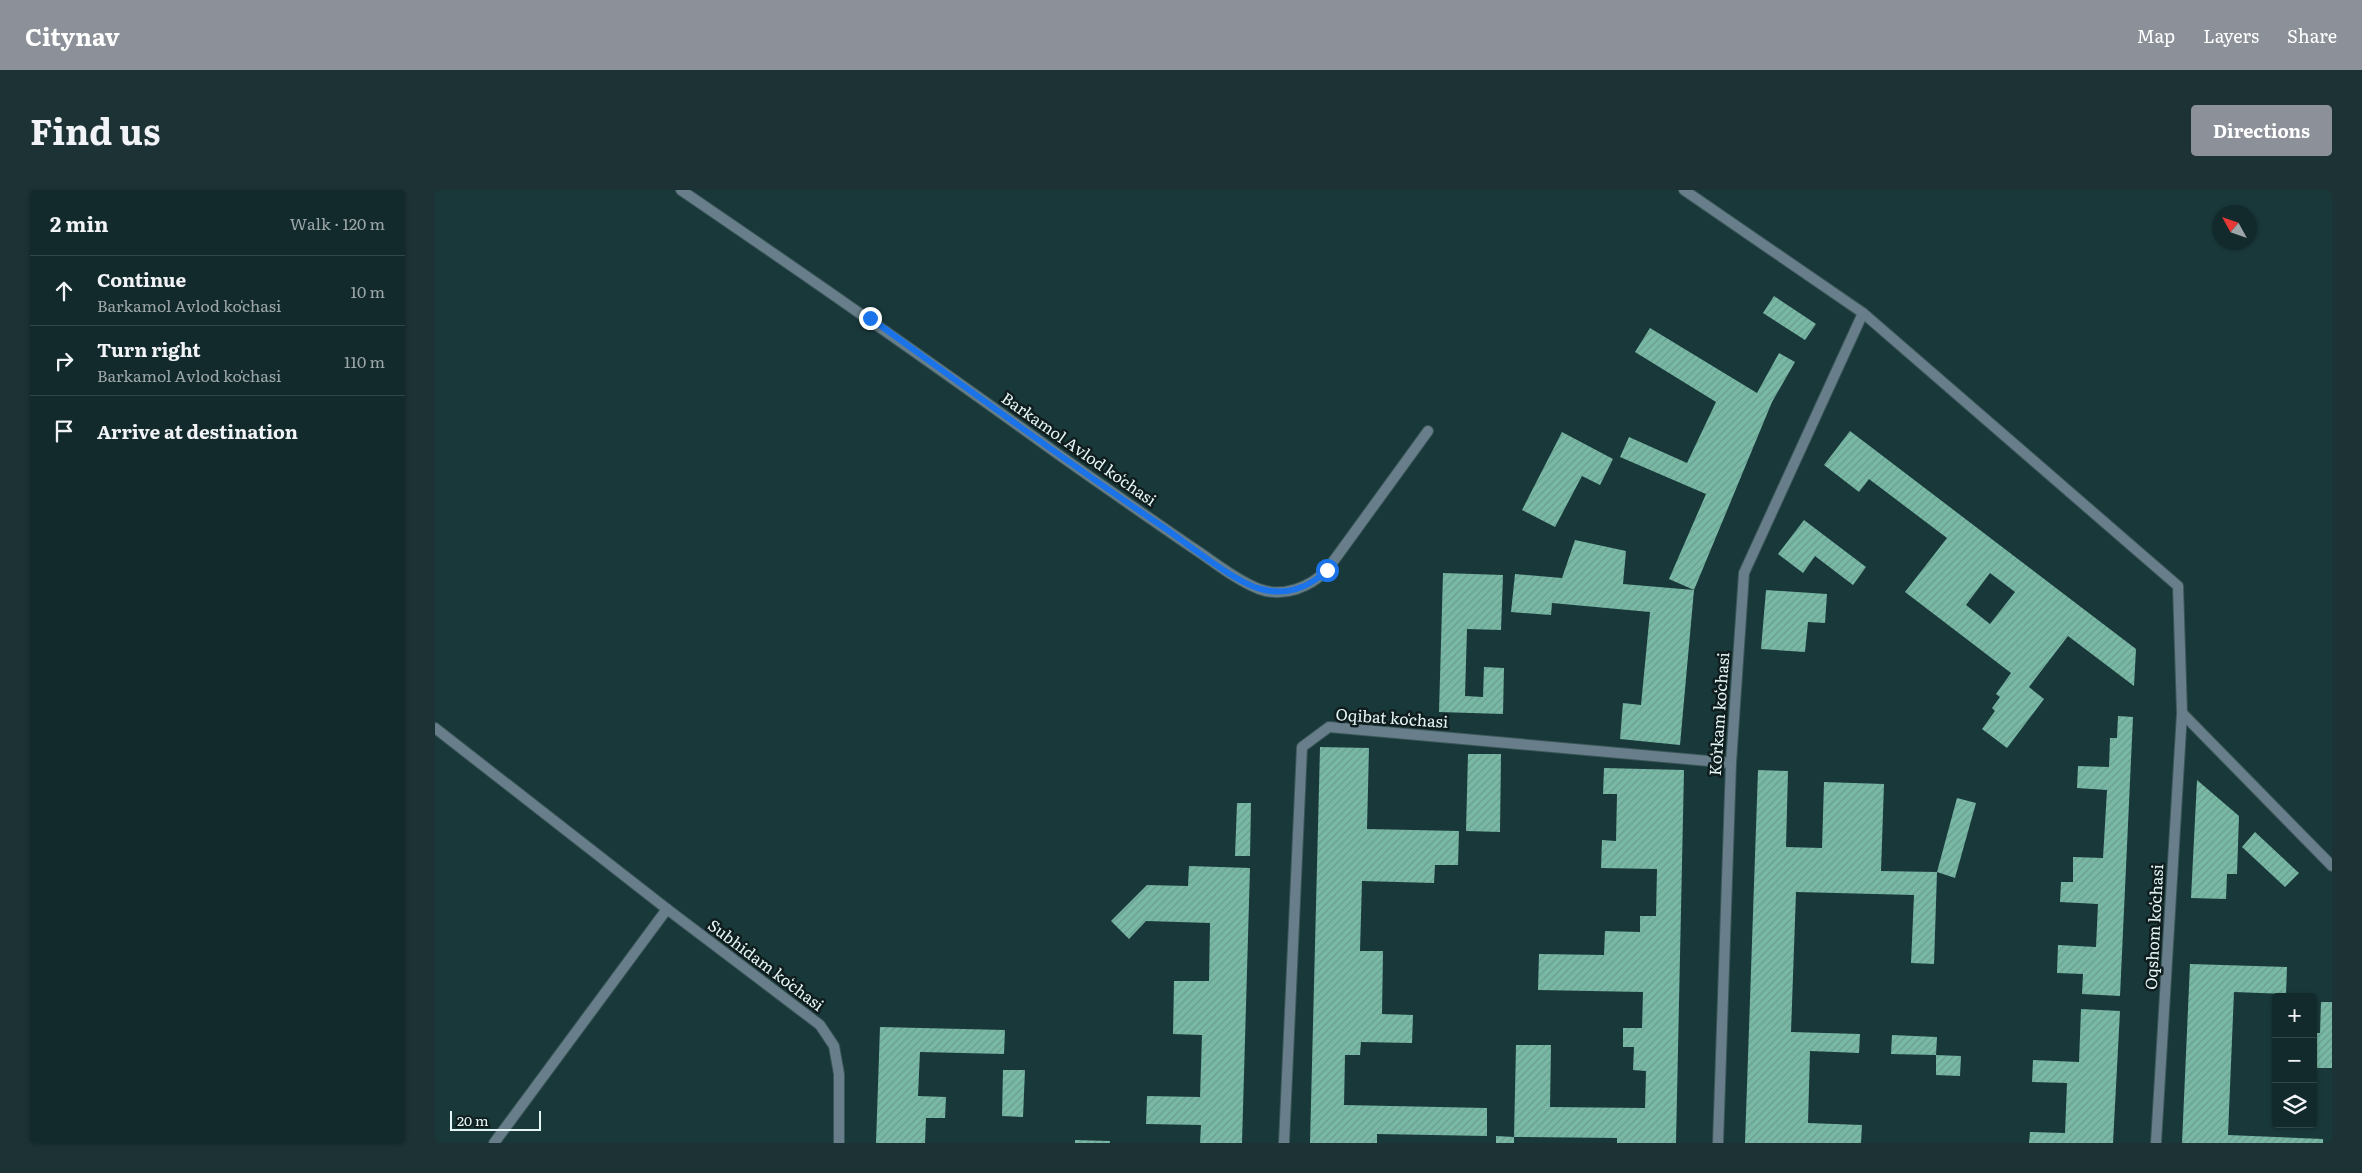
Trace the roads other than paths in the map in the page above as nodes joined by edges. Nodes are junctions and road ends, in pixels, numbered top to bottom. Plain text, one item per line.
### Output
1 (681, 190) edge
2 (1684, 190) edge
3 (1863, 313) junction
4 (1428, 431) dead end
5 (2182, 713) junction
6 (435, 728) edge
7 (1731, 763) junction
8 (2332, 866) edge
9 (667, 909) junction
10 (493, 1143) edge
11 (839, 1143) edge
12 (1284, 1143) edge
13 (1718, 1143) edge
14 (2157, 1143) edge

1 - 4 street, Barkamol Аvlod koʻchasi
2 - 3 street, Oqshom koʻchasi
3 - 5 street, Oqshom koʻchasi
3 - 7 street, Koʻrkam koʻchasi
5 - 8 street
5 - 14 street, Oqshom koʻchasi
6 - 9 street, Subhidam koʻchasi
7 - 12 street, Oqibat koʻchasi
7 - 13 street, Koʻrkam koʻchasi
9 - 10 street
9 - 11 street, Subhidam koʻchasi

